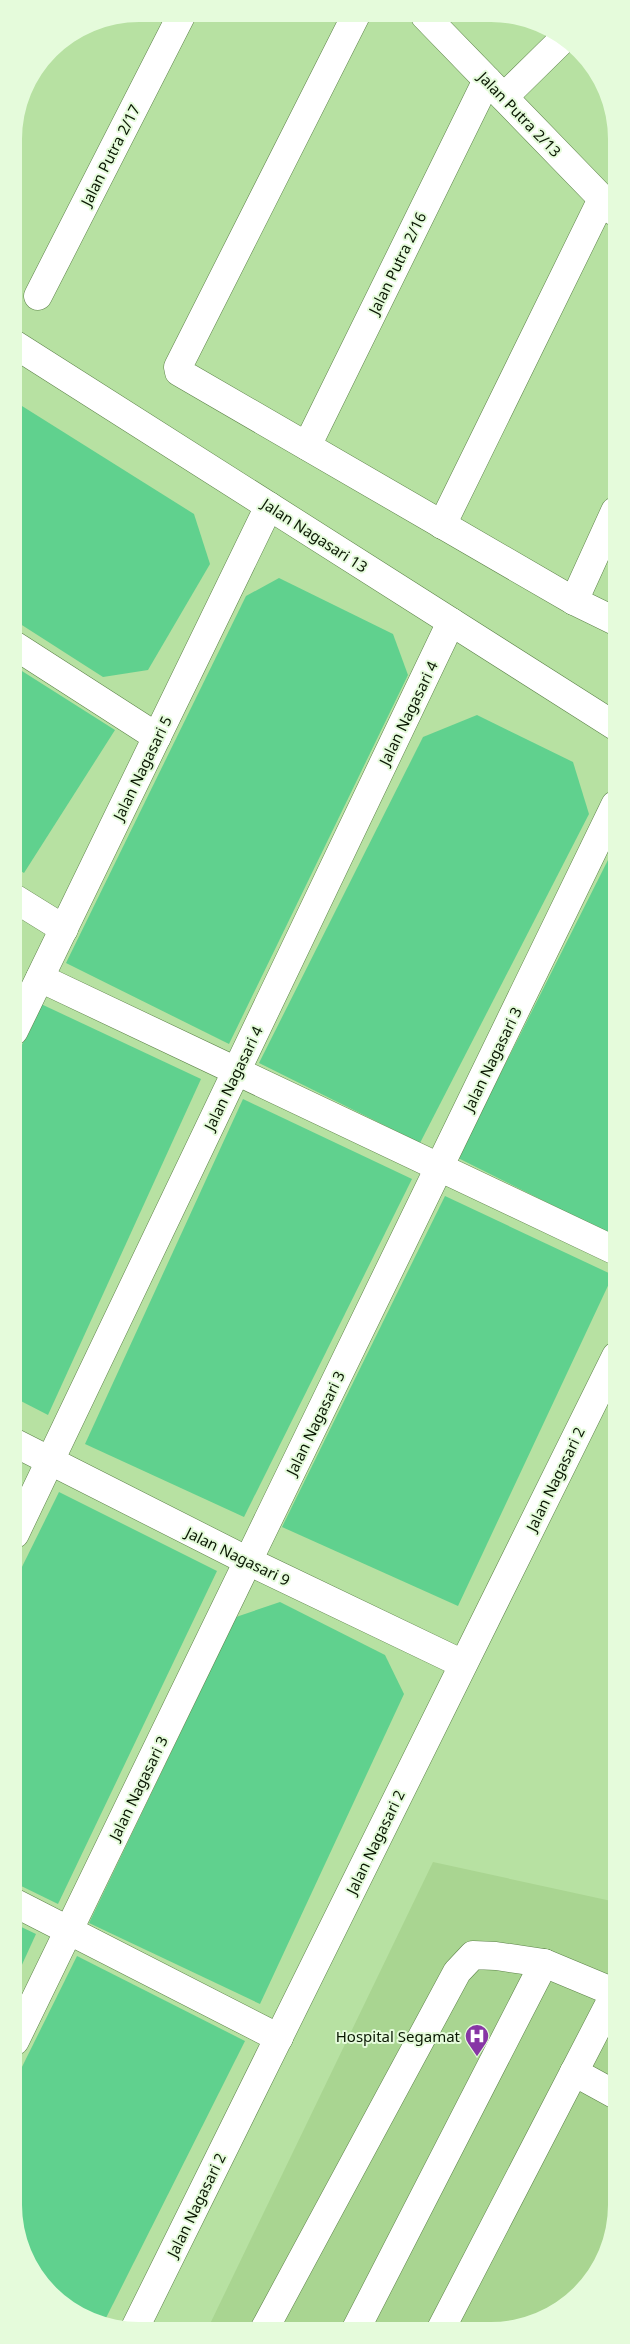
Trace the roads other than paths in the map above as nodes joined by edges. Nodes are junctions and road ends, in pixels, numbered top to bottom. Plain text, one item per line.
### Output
1 (178, 22) edge
2 (352, 22) edge
3 (431, 22) edge
4 (558, 43) edge
5 (495, 88) junction
6 (608, 204) edge
7 (608, 207) edge
8 (38, 296) dead end
9 (23, 350) edge
10 (307, 446) junction
11 (269, 506) junction
12 (442, 525) junction
13 (608, 527) edge
14 (574, 602) junction
15 (608, 618) edge
16 (451, 622) junction
17 (23, 651) edge
18 (608, 721) edge
19 (157, 737) junction
20 (608, 820) edge
21 (23, 903) edge
22 (64, 929) junction
23 (40, 978) junction
24 (23, 1014) edge
25 (237, 1070) junction
26 (440, 1166) junction
27 (607, 1246) edge
28 (607, 1373) edge
29 (22, 1447) edge
30 (49, 1461) junction
31 (22, 1518) edge
32 (248, 1561) junction
33 (463, 1664) junction
34 (22, 1907) edge
35 (69, 1930) junction
36 (544, 1963) junction
37 (607, 1990) edge
38 (607, 2008) edge
39 (22, 2026) edge
40 (278, 2038) junction
41 (574, 2072) junction
42 (607, 2089) edge
43 (138, 2322) edge
44 (268, 2322) edge
45 (360, 2322) edge
46 (445, 2322) edge

1 - 8 street, Jalan Putra 2/17
2 - 10 street
3 - 5 street, Jalan Putra 2/13
4 - 5 street, Jalan Putra 2/16
5 - 6 street, Jalan Putra 2/13
5 - 10 street, Jalan Putra 2/16
7 - 12 street
9 - 11 street, Jalan Nagasari 13
10 - 12 street
11 - 16 street, Jalan Nagasari 13
11 - 19 street, Jalan Nagasari 5
12 - 14 street
13 - 14 street
14 - 15 street
16 - 18 street, Jalan Nagasari 13
16 - 25 street, Jalan Nagasari 4
17 - 19 street
19 - 22 street, Jalan Nagasari 5
20 - 26 street, Jalan Nagasari 3
21 - 22 street
22 - 23 street, Jalan Nagasari 5
23 - 24 street, Jalan Nagasari 5
23 - 25 street
25 - 26 street
25 - 30 street, Jalan Nagasari 4
26 - 27 street
26 - 32 street, Jalan Nagasari 3
28 - 33 street, Jalan Nagasari 2
29 - 30 street, Jalan Nagasari 9
30 - 31 street, Jalan Nagasari 4
30 - 32 street, Jalan Nagasari 9
32 - 33 street, Jalan Nagasari 9
32 - 35 street, Jalan Nagasari 3
33 - 40 street, Jalan Nagasari 2
34 - 35 street
35 - 39 street, Jalan Nagasari 3
35 - 40 street
36 - 37 street
36 - 44 street
36 - 45 street
38 - 41 street
40 - 43 street, Jalan Nagasari 2
41 - 42 street
41 - 46 street

